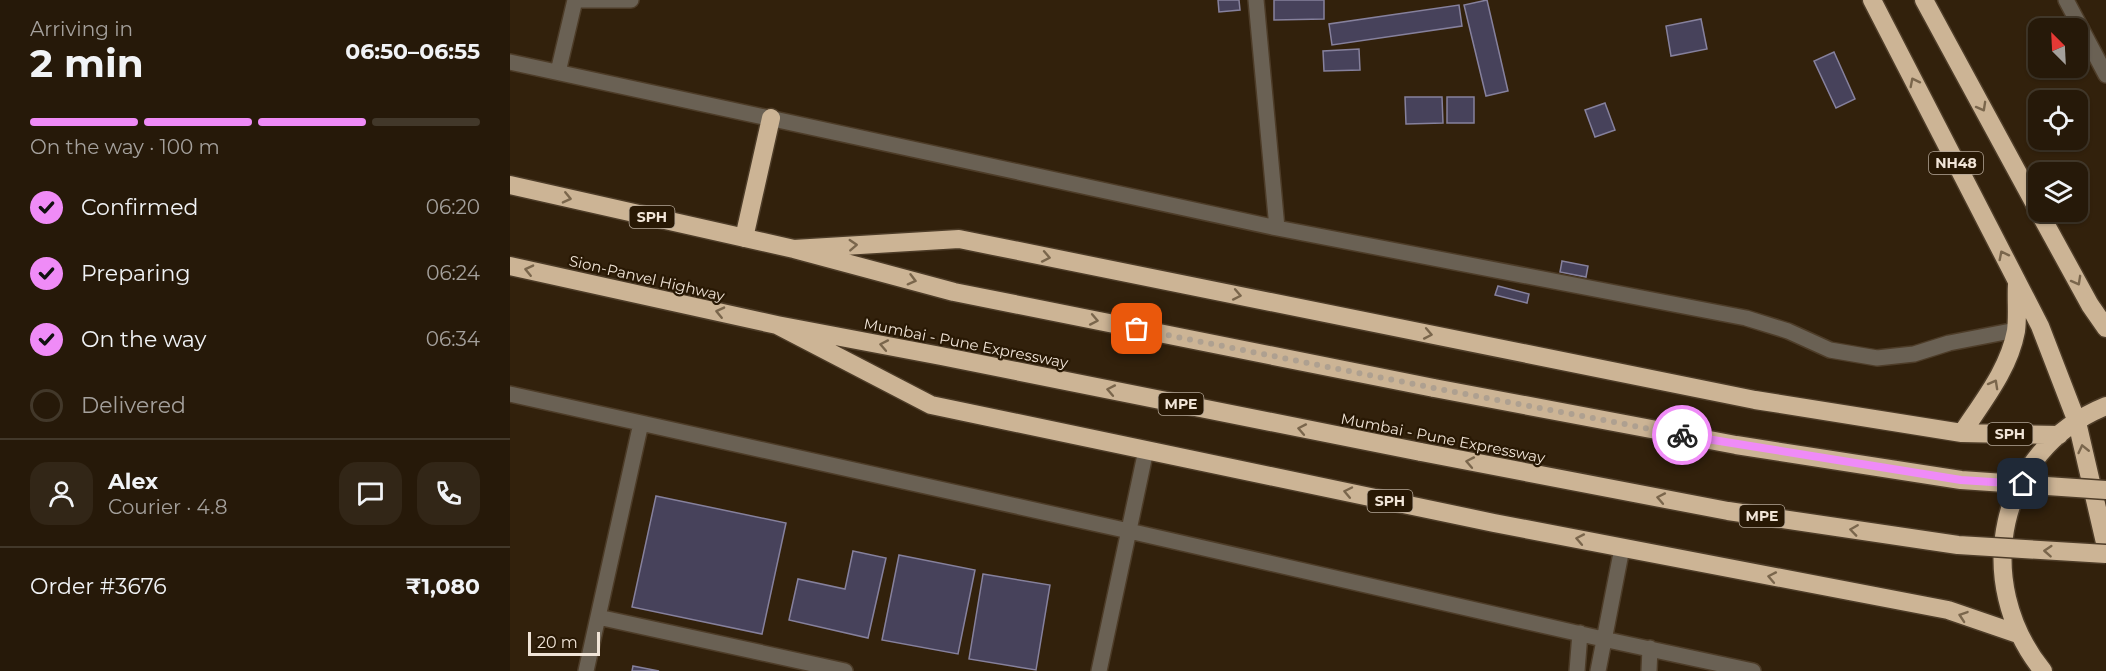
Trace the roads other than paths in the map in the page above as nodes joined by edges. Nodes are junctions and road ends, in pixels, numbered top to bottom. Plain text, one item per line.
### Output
1 (575, 0) edge
2 (631, 0) edge
3 (1256, 0) edge
4 (1872, 0) edge
5 (1924, 0) edge
6 (2066, 0) edge
7 (510, 62) edge
8 (558, 72) junction
9 (2106, 75) edge
10 (771, 118) junction
11 (510, 185) edge
12 (2028, 191) edge
13 (2045, 222) edge
14 (1277, 228) junction
15 (744, 238) junction
16 (794, 249) junction
17 (510, 266) edge
18 (2017, 282) junction
19 (777, 325) junction
20 (2106, 328) edge
21 (2016, 330) junction
22 (510, 394) edge
23 (2106, 406) edge
24 (2077, 422) junction
25 (641, 423) junction
26 (1962, 433) junction
27 (2059, 435) junction
28 (1146, 450) junction
29 (2106, 490) edge
30 (1129, 531) junction
31 (2106, 547) edge
32 (1622, 548) junction
33 (2106, 554) edge
34 (598, 617) junction
35 (1580, 633) junction
36 (2018, 634) junction
37 (1603, 639) junction
38 (1650, 648) junction
39 (586, 671) edge
40 (845, 671) edge
41 (1099, 671) edge
42 (1577, 671) edge
43 (1598, 671) edge
44 (1649, 671) edge
45 (1754, 671) edge
46 (2043, 671) edge

1 - 2 street
1 - 8 street
3 - 14 street
18 -> 4 highway, NH48
5 -> 12 highway, NH48
6 - 9 street
7 - 8 street
8 - 10 street
10 - 14 street
10 - 15 highway
11 -> 15 highway, SPH
13 -> 20 highway, NH48
14 - 21 street
15 - 16 highway, SPH
16 -> 26 highway, SPH
16 -> 29 highway, bridge
19 -> 17 highway, Sion-Panvel Highway / SPH
18 - 21 highway
18 - 24 highway, NH48
19 - 28 highway, SPH
33 -> 19 highway, Mumbai - Pune Expressway / MPE, bridge
26 -> 21 highway
22 - 25 street
23 - 24 highway
24 - 27 highway
31 -> 24 highway
25 - 30 street
25 - 34 street
26 - 27 highway, SPH
27 - 36 highway
28 - 30 street
32 -> 28 highway, SPH
30 - 35 street
30 - 41 street
36 -> 32 highway, SPH
32 - 37 street
34 - 39 street
34 - 40 street
35 - 37 street
35 - 42 street
36 - 46 highway
37 - 38 street
37 - 43 street
38 - 44 street
38 - 45 street

